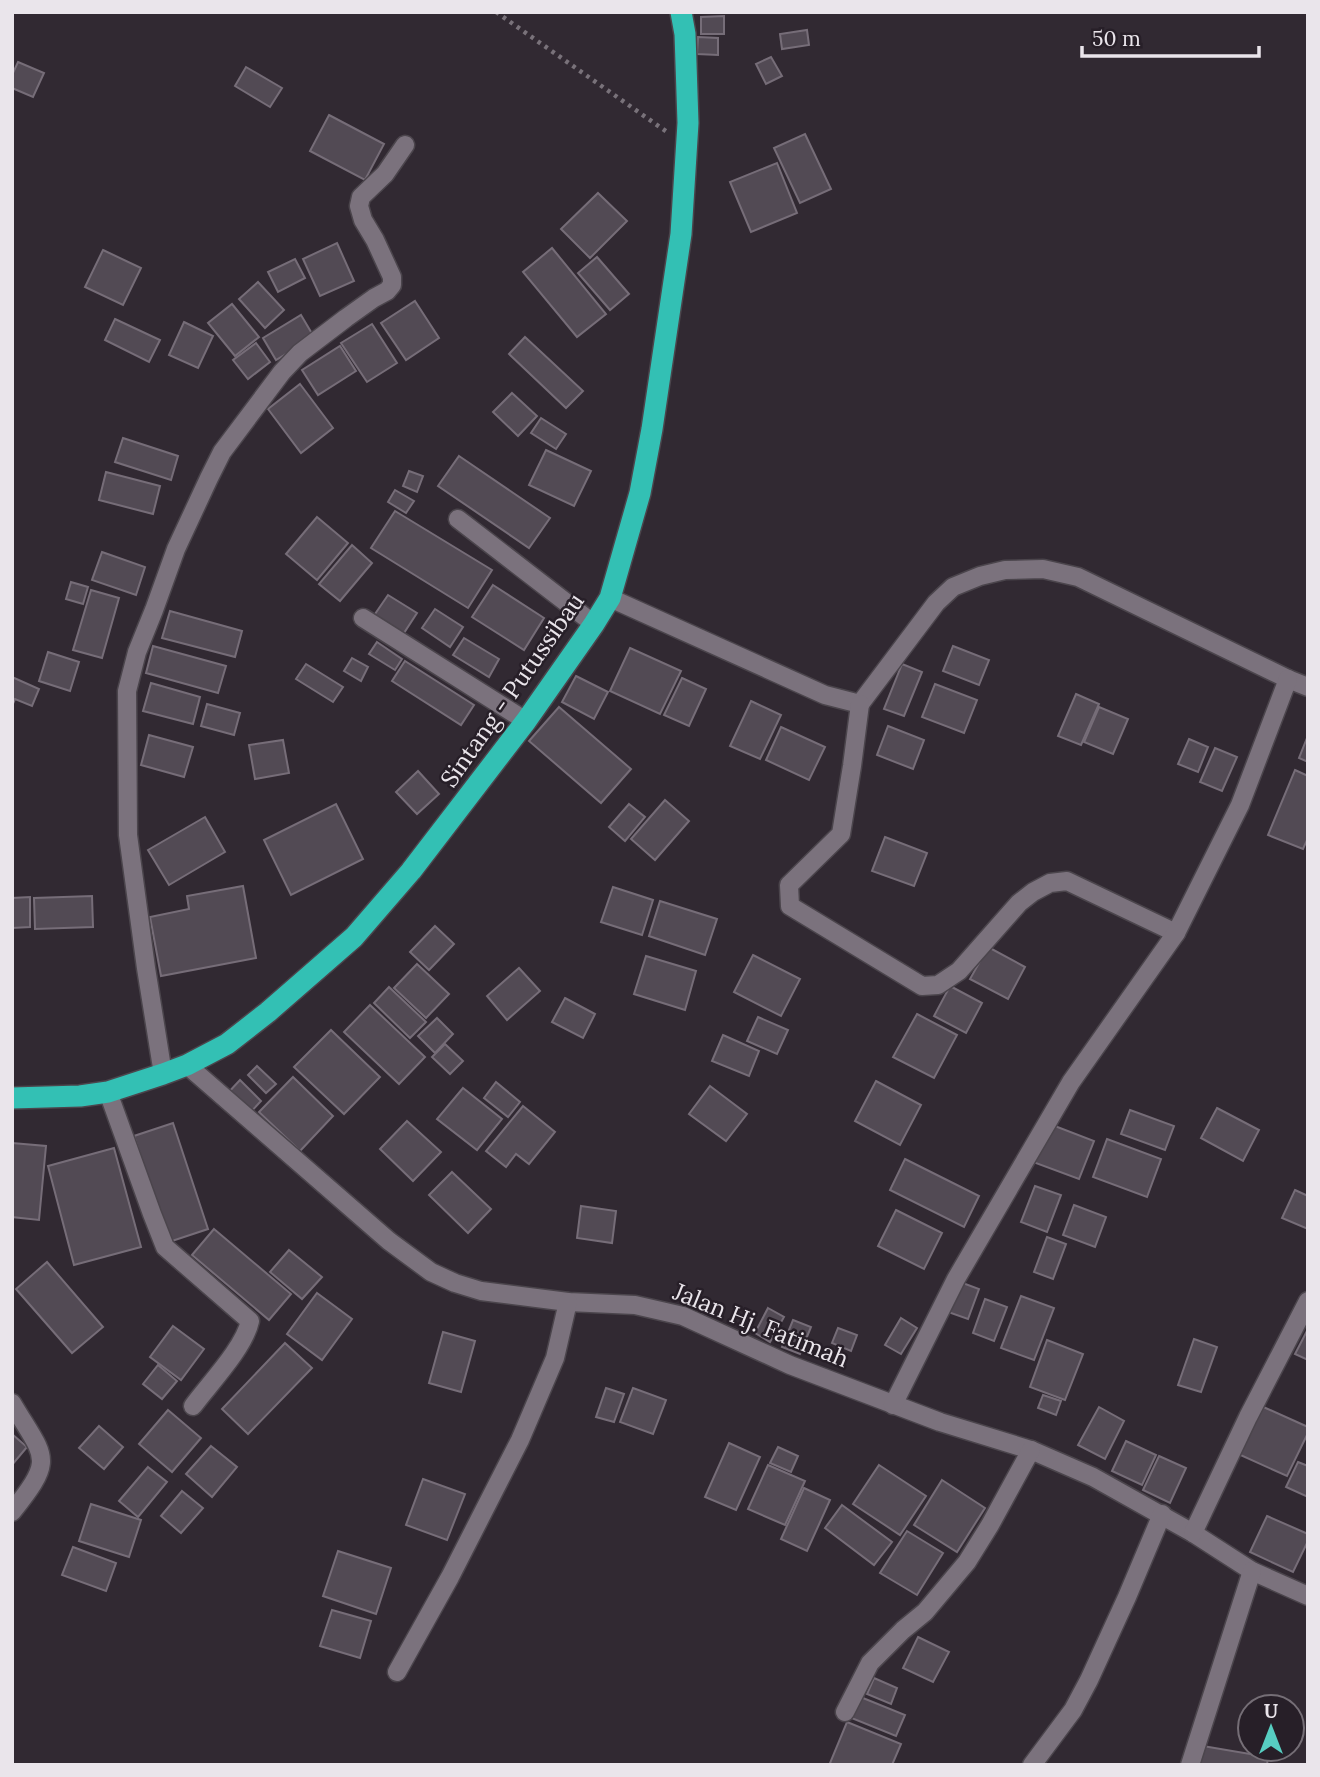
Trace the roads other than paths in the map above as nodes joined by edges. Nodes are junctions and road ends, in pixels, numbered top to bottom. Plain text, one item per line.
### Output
1 (681, 12) edge
2 (405, 145) dead end
3 (458, 519) dead end
4 (610, 598) junction
5 (363, 618) dead end
6 (594, 624) junction
7 (1288, 679) junction
8 (1308, 687) edge
9 (860, 704) junction
10 (526, 721) junction
11 (1176, 933) junction
12 (187, 1065) junction
13 (163, 1074) junction
14 (108, 1092) junction
15 (12, 1098) edge
16 (1308, 1301) edge
17 (568, 1303) junction
18 (12, 1403) edge
19 (893, 1405) junction
20 (192, 1406) dead end
21 (1031, 1450) junction
22 (12, 1512) edge
23 (1162, 1514) junction
24 (1193, 1533) junction
25 (1252, 1571) junction
26 (1308, 1596) edge
27 (397, 1672) dead end
28 (845, 1712) dead end
29 (1032, 1765) edge
30 (1190, 1765) edge

1 - 4 highway, Sintang - Putussibau
2 - 13 street
3 - 6 street
4 - 6 highway, Sintang - Putussibau
4 - 9 street
5 - 10 street
6 - 10 highway, Sintang - Putussibau
7 - 8 street
7 - 9 street
7 - 11 street
9 - 11 street
10 - 12 highway, Sintang - Putussibau
11 - 19 street
12 - 13 highway, Sintang - Putussibau
12 - 17 street, Jalan Hj. Fatimah
13 - 14 highway, Sintang - Putussibau
14 - 15 highway, Sintang - Putussibau
14 - 20 street
16 - 24 street
17 - 19 street, Jalan Hj. Fatimah
17 - 27 street
18 - 22 street
19 - 21 street, Jalan Hj. Fatimah
21 - 23 street, Jalan Hj. Fatimah
21 - 28 street
23 - 24 street, Jalan Hj. Fatimah
23 - 29 street
24 - 25 street, Jalan Hj. Fatimah
25 - 26 street, Jalan Hj. Fatimah
25 - 30 street

